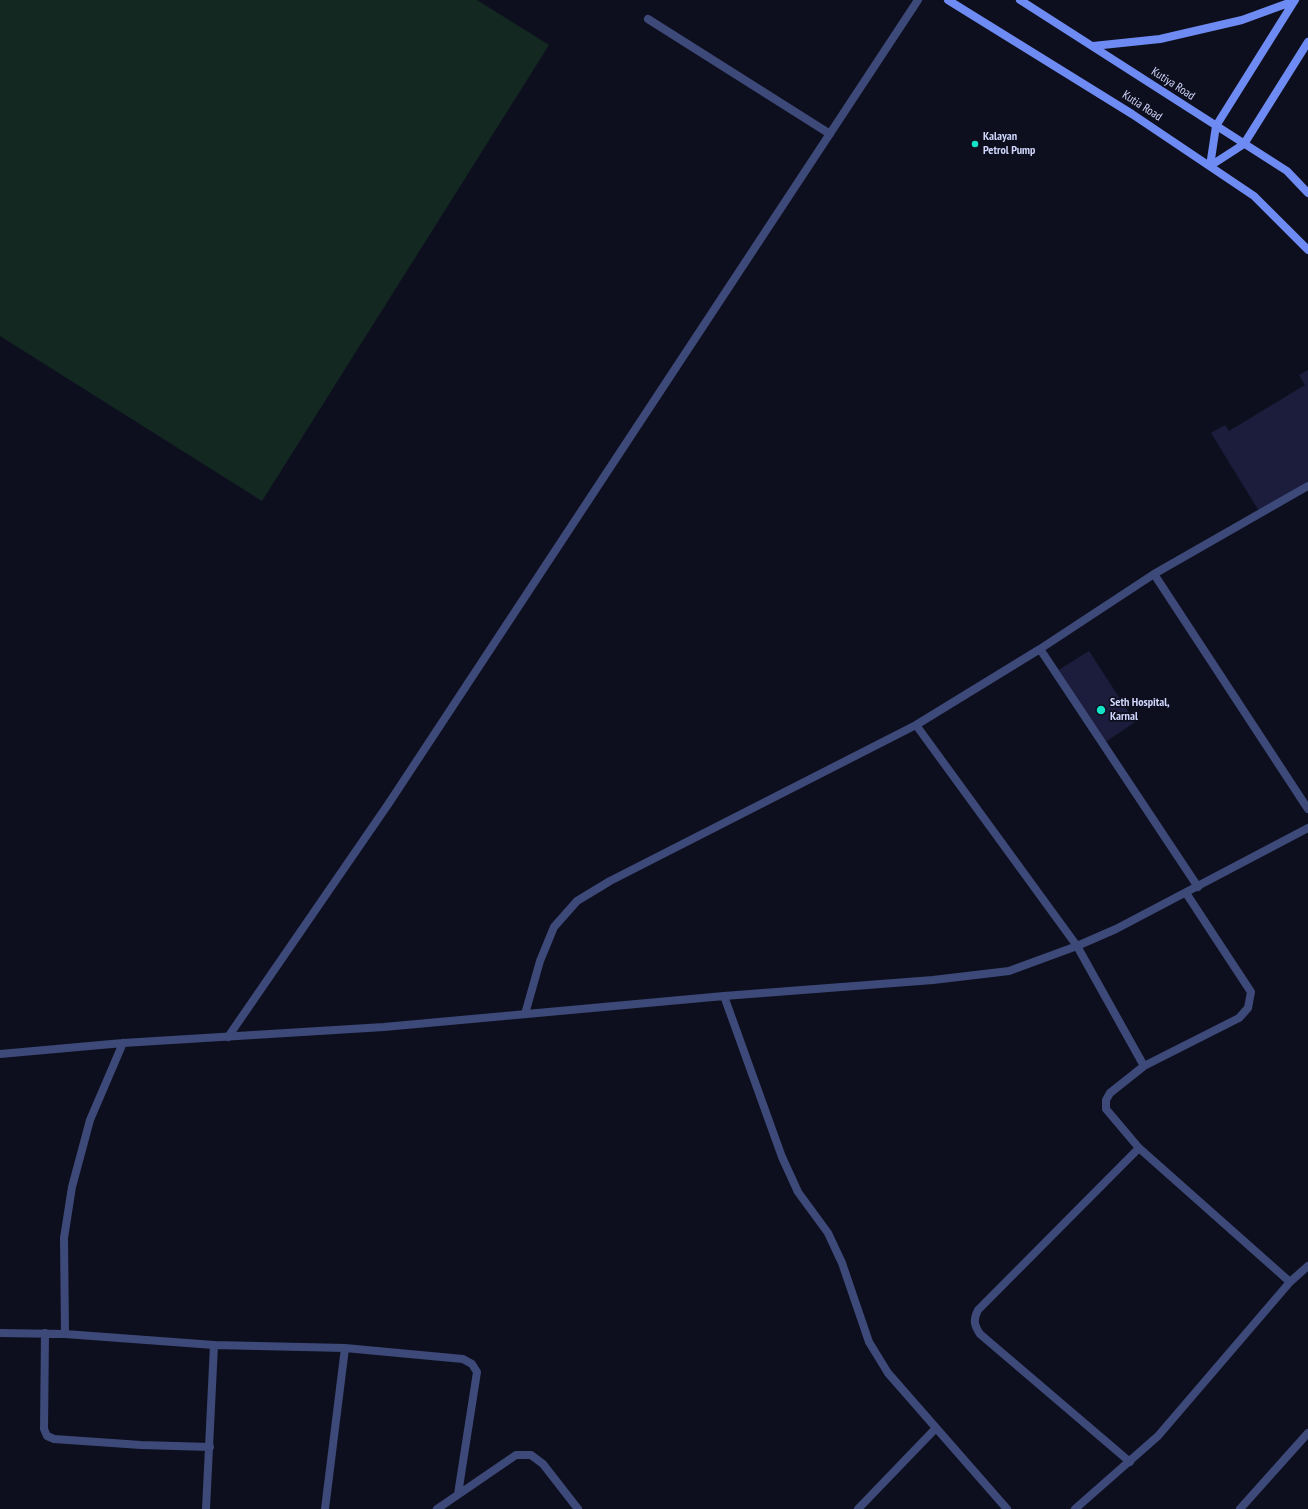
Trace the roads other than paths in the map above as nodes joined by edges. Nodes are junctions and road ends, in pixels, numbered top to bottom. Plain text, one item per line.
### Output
1 (918, 0) edge
2 (948, 0) edge
3 (1020, 0) edge
4 (1294, 1) edge
5 (648, 19) dead end
6 (1308, 42) edge
7 (1093, 46) junction
8 (1216, 126) junction
9 (830, 134) junction
10 (1244, 144) junction
11 (1210, 166) junction
12 (1308, 193) edge
13 (1308, 250) edge
14 (1308, 486) edge
15 (1154, 574) junction
16 (1040, 649) junction
17 (916, 725) junction
18 (1308, 809) edge
19 (1308, 828) edge
20 (1198, 887) junction
21 (1186, 893) junction
22 (1077, 946) junction
23 (724, 996) junction
24 (525, 1014) junction
25 (228, 1037) junction
26 (122, 1043) junction
27 (0, 1054) edge
28 (1144, 1066) junction
29 (1139, 1148) junction
30 (1308, 1266) edge
31 (1290, 1282) junction
32 (0, 1333) edge
33 (45, 1333) junction
34 (65, 1334) junction
35 (214, 1345) junction
36 (345, 1348) junction
37 (936, 1428) junction
38 (1308, 1433) edge
39 (210, 1447) junction
40 (1130, 1462) junction
41 (458, 1494) junction
42 (206, 1509) edge
43 (325, 1509) edge
44 (437, 1509) edge
45 (578, 1509) edge
46 (858, 1509) edge
47 (1007, 1509) edge
48 (1075, 1509) edge
49 (1240, 1509) edge

1 - 9 street
2 - 11 street, Kutia Road
3 - 7 street, Kutiya Road
4 - 7 street
4 - 8 street
5 - 9 street
6 - 10 street
7 - 8 street, Kutiya Road
8 - 10 street, Kutiya Road
8 - 11 street
9 - 25 street
10 - 11 street
10 - 12 street, Kutiya Road
11 - 13 street, Kutia Road
14 - 15 street
15 - 16 street
15 - 18 street
16 - 17 street
16 - 20 street
17 - 22 street
17 - 24 street
19 - 20 street
20 - 21 street
21 - 22 street
21 - 28 street
22 - 23 street
22 - 28 street
23 - 24 street
23 - 37 street
24 - 25 street
25 - 26 street
26 - 27 street
26 - 34 street
28 - 29 street
29 - 31 street
29 - 40 street
30 - 31 street
31 - 40 street
32 - 33 street
33 - 34 street
33 - 39 street
34 - 35 street
35 - 36 street
35 - 39 street
36 - 41 street
36 - 43 street
37 - 46 street
37 - 47 street
38 - 49 street
39 - 42 street
40 - 48 street
41 - 44 street
41 - 45 street

